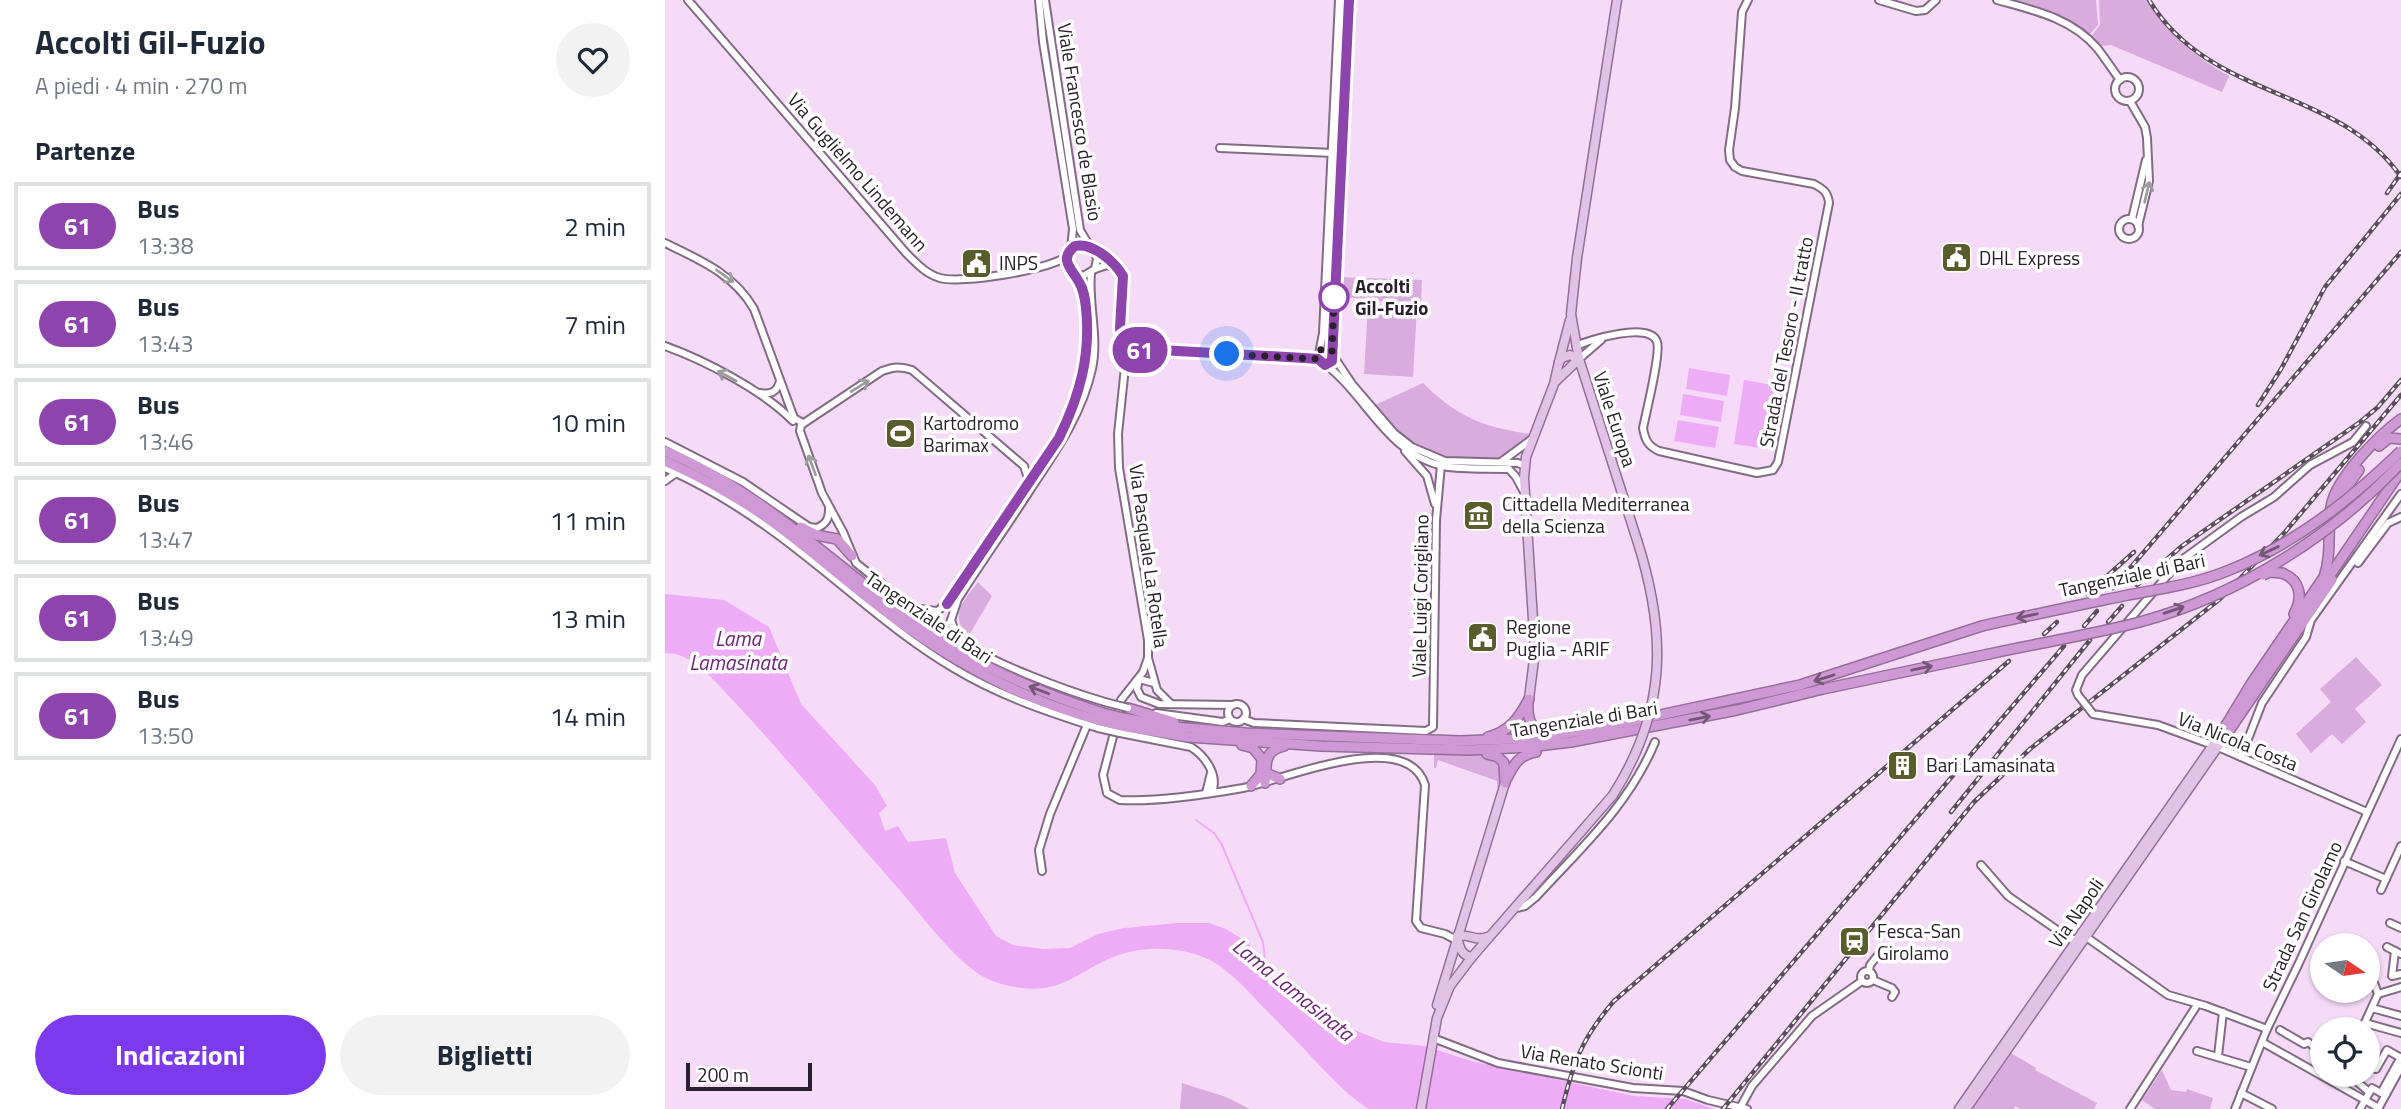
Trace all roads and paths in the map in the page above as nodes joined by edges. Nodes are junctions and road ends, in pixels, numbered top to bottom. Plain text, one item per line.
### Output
1 (688, 0) edge
2 (1039, 0) edge
3 (1045, 0) edge
4 (1339, 0) edge
5 (1349, 0) edge
6 (1617, 0) edge
7 (1748, 0) edge
8 (1879, 0) edge
9 (1936, 0) edge
10 (1997, 0) edge
11 (2120, 80) junction
12 (2130, 101) junction
13 (1220, 148) dead end
14 (1333, 153) junction
15 (2147, 158) junction
16 (2132, 219) junction
17 (2138, 226) junction
18 (665, 243) edge
19 (1092, 248) junction
20 (1071, 249) junction
21 (1067, 256) junction
22 (1045, 267) junction
23 (1119, 269) junction
24 (1093, 270) junction
25 (1072, 272) junction
26 (1571, 314) junction
27 (1573, 329) junction
28 (1602, 339) junction
29 (1593, 340) junction
30 (665, 346) edge
31 (1576, 346) junction
32 (1321, 349) junction
33 (1590, 349) junction
34 (1123, 352) junction
35 (1333, 354) junction
36 (1318, 359) junction
37 (1560, 359) junction
38 (1579, 359) junction
39 (1325, 365) junction
40 (1562, 373) junction
41 (1585, 378) junction
42 (780, 379) junction
43 (1554, 384) junction
44 (756, 392) junction
45 (2401, 419) edge
46 (803, 423) junction
47 (2366, 426) dead end
48 (800, 431) junction
49 (1533, 438) junction
50 (1062, 439) junction
51 (2401, 439) edge
52 (665, 442) edge
53 (1403, 448) junction
54 (665, 451) edge
55 (2401, 451) edge
56 (1048, 459) junction
57 (665, 461) edge
58 (1501, 462) junction
59 (2401, 463) edge
60 (1438, 464) junction
61 (1524, 466) junction
62 (1452, 467) junction
63 (665, 468) edge
64 (1509, 469) junction
65 (2401, 471) edge
66 (676, 473) junction
67 (1427, 476) junction
68 (665, 481) edge
69 (2401, 481) edge
70 (1030, 482) junction
71 (1440, 482) junction
72 (2401, 494) edge
73 (1525, 496) junction
74 (828, 507) junction
75 (772, 512) junction
76 (2401, 517) edge
77 (1436, 520) junction
78 (2300, 534) junction
79 (852, 556) junction
80 (2358, 563) dead end
81 (2236, 585) junction
82 (938, 610) junction
83 (951, 618) junction
84 (1148, 657) junction
85 (1139, 679) junction
86 (1154, 683) junction
87 (1124, 696) junction
88 (1528, 699) junction
89 (1147, 700) junction
90 (1171, 704) junction
91 (1230, 712) junction
92 (1102, 716) junction
93 (1243, 719) junction
94 (1123, 721) junction
95 (1087, 725) junction
96 (2222, 736) junction
97 (1569, 738) junction
98 (2401, 739) edge
99 (1224, 740) junction
100 (1460, 741) junction
101 (1655, 742) dead end
102 (1321, 746) junction
103 (2215, 747) junction
104 (1415, 749) junction
105 (2241, 757) junction
106 (1211, 771) junction
107 (1264, 777) junction
108 (1279, 779) joint
109 (1215, 780) junction
110 (1505, 783) junction
111 (1251, 786) joint
112 (1230, 790) junction
113 (1209, 792) junction
114 (2367, 812) junction
115 (2401, 846) edge
116 (2344, 861) junction
117 (1981, 865) dead end
118 (1042, 872) dead end
119 (2386, 879) junction
120 (2381, 890) dead end
121 (1516, 908) junction
122 (1465, 916) junction
123 (2390, 923) dead end
124 (2401, 928) edge
125 (1457, 936) junction
126 (1490, 936) junction
127 (2081, 936) junction
128 (1469, 937) junction
129 (2387, 947) dead end
130 (2398, 952) edge
131 (1878, 955) dead end
132 (1472, 957) junction
133 (1869, 971) junction
134 (2401, 974) edge
135 (1873, 980) junction
136 (1861, 981) junction
137 (2401, 987) edge
138 (2380, 993) edge
139 (1892, 997) dead end
140 (2374, 1003) edge
141 (2197, 1004) junction
142 (2372, 1008) junction
143 (2223, 1012) junction
144 (2401, 1016) edge
145 (2368, 1017) edge
146 (1437, 1018) junction
147 (2267, 1029) junction
148 (2280, 1030) dead end
149 (2380, 1030) edge
150 (2401, 1034) edge
151 (1433, 1040) junction
152 (2262, 1042) junction
153 (2310, 1044) edge
154 (2197, 1051) dead end
155 (2218, 1056) junction
156 (2401, 1058) edge
157 (2380, 1062) edge
158 (2251, 1067) junction
159 (2401, 1067) edge
160 (2367, 1087) edge
161 (2371, 1090) junction
162 (2241, 1093) junction
163 (2364, 1101) junction
164 (1744, 1108) edge
165 (1421, 1109) edge
166 (1959, 1109) edge
167 (1966, 1109) edge
168 (2130, 1109) edge
169 (2235, 1109) edge
170 (2272, 1109) edge
171 (2360, 1109) edge
172 (2379, 1109) edge

1 - 22 street, Via Guglielmo Lindemann
2 - 20 street, Viale Francesco de Blasio
3 - 19 street, Viale Francesco de Blasio
4 - 14 street
5 - 35 street
6 - 26 main road, Viale Europa
7 - 28 street, Strada del Tesoro - II tratto
8 - 9 street
10 - 11 street
11 - 12 street
11 - 12 street
12 - 15 street
13 - 14 street
14 - 32 street
15 - 16 street
17 -> 15 street
16 - 17 street
16 - 17 street
18 -> 42 street
19 - 20 street
19 - 23 street
19 - 24 street
20 - 21 street
21 - 22 street, Via Guglielmo Lindemann
21 - 25 street
22 - 25 street, Via Guglielmo Lindemann
23 - 24 street
23 - 34 street, Via Pasquale La Rotella
24 - 25 street
24 - 50 street
25 - 50 street
26 - 27 main road, Viale Europa
26 - 37 main road
27 - 29 street
27 - 31 main road, Viale Europa
28 - 29 street
28 - 33 street
29 - 31 street
44 -> 30 street
31 - 33 street
31 - 37 main road
31 - 38 main road, Viale Europa
32 - 35 street
32 - 36 street
33 - 38 street
34 - 36 street
34 - 84 street, Via Pasquale La Rotella
35 - 39 street
35 - 58 street
36 - 39 street
37 - 38 main road
37 - 43 main road
38 - 40 main road
38 - 41 main road, Viale Europa
39 - 53 street
40 - 41 main road
40 - 43 main road
41 - 121 main road, Viale Europa, bridge
42 - 44 street
42 - 46 street
43 - 49 main road
44 - 48 street
45 - 96 highway
46 - 48 street
46 -> 70 street
47 - 103 street, Via Nicola Costa, bridge
74 -> 48 street
49 - 58 street
49 - 61 main road
50 - 56 street
51 - 78 highway, bridge
52 - 74 street
53 - 60 street
53 - 67 street
54 - 75 highway, Tangenziale di Bari
55 - 78 highway, Tangenziale di Bari, bridge
56 - 70 street
56 - 83 street
57 - 92 highway, Tangenziale di Bari
58 - 61 street
59 - 81 highway, Tangenziale di Bari, bridge
60 - 62 street
60 - 67 street
60 - 71 street, Viale Luigi Corigliano
61 - 64 street
61 - 73 main road
62 - 64 street
62 - 71 street
63 - 66 street
64 - 73 street
65 - 96 highway
66 - 68 street
66 - 95 street
67 - 77 street
69 - 96 highway
70 - 82 street
71 - 77 street, Viale Luigi Corigliano
72 - 105 street
73 - 88 main road
74 - 79 street
75 - 79 highway
92 -> 75 highway, Tangenziale di Bari
76 - 80 street
77 - 93 street, Viale Luigi Corigliano
78 -> 97 highway, Tangenziale di Bari, bridge
79 - 82 street
81 - 96 highway, bridge
97 -> 81 highway, Tangenziale di Bari, bridge
82 - 83 street
82 - 83 street
83 - 92 street
84 - 85 street, Via Pasquale La Rotella
84 - 86 street
85 - 86 street
85 - 87 street, Via Pasquale La Rotella
85 - 89 street
86 - 90 street
87 - 89 street
87 - 113 street, Via Pasquale La Rotella
88 - 97 highway
88 - 100 highway
89 - 90 street
90 - 91 street
91 - 93 street
91 - 93 street
91 - 94 street
92 - 94 highway, Tangenziale di Bari, bridge
92 - 94 street, bridge
92 - 95 street
94 - 99 highway, Tangenziale di Bari
94 - 100 highway, Tangenziale di Bari
94 - 106 street
95 - 118 street
96 - 103 main road, Via Napoli
97 - 100 highway, Tangenziale di Bari
97 - 104 highway, Tangenziale di Bari
97 - 110 highway
98 - 114 street, Strada San Girolamo
99 - 102 highway, Tangenziale di Bari
99 - 107 highway
101 - 121 street
102 - 104 highway, Tangenziale di Bari
102 - 107 highway
103 - 105 street, Via Nicola Costa
103 - 127 main road, Via Napoli
104 - 110 highway
105 - 114 street, Via Nicola Costa
106 - 109 street
106 - 113 street
107 - 108 highway
107 - 111 highway
108 - 125 street
109 - 112 street
109 - 113 street
110 - 122 main road
111 - 112 street, Via Pasquale La Rotella
112 - 113 street, Via Pasquale La Rotella
114 - 116 street, Strada San Girolamo
115 - 119 street
116 - 119 street
116 - 147 street, Strada San Girolamo
117 - 127 street
119 - 120 street
121 - 126 main road, Viale Europa
122 - 125 main road
122 - 128 main road
123 - 124 street
125 - 128 main road
125 - 132 main road
125 - 146 main road
126 - 128 main road
126 - 132 main road, Viale Europa
127 - 141 street
127 - 166 main road, Via Napoli
127 - 167 main road, Via Napoli
128 - 132 main road
129 - 130 street
130 - 134 street
131 - 133 street
132 - 146 main road, Viale Europa
133 - 135 street
133 - 136 street
135 - 136 street
135 - 139 street
136 - 164 street
137 - 138 street
140 - 142 street
141 - 143 street
141 - 168 street
142 - 144 street
142 - 145 street
143 - 147 street
143 - 155 street
146 - 151 main road, Viale Europa
147 - 152 street, Strada San Girolamo
148 - 153 street
149 - 150 street
151 - 164 street, Via Renato Scionti
151 - 165 main road, Viale Europa
152 - 158 street, Strada San Girolamo
152 - 163 street
154 - 155 street
155 - 158 street
156 - 157 street
156 - 161 street
158 - 162 street, Strada San Girolamo
159 - 172 street
160 - 161 street
161 - 163 street
162 - 169 street, Strada San Girolamo
162 - 170 street
163 - 171 street
163 - 172 street

